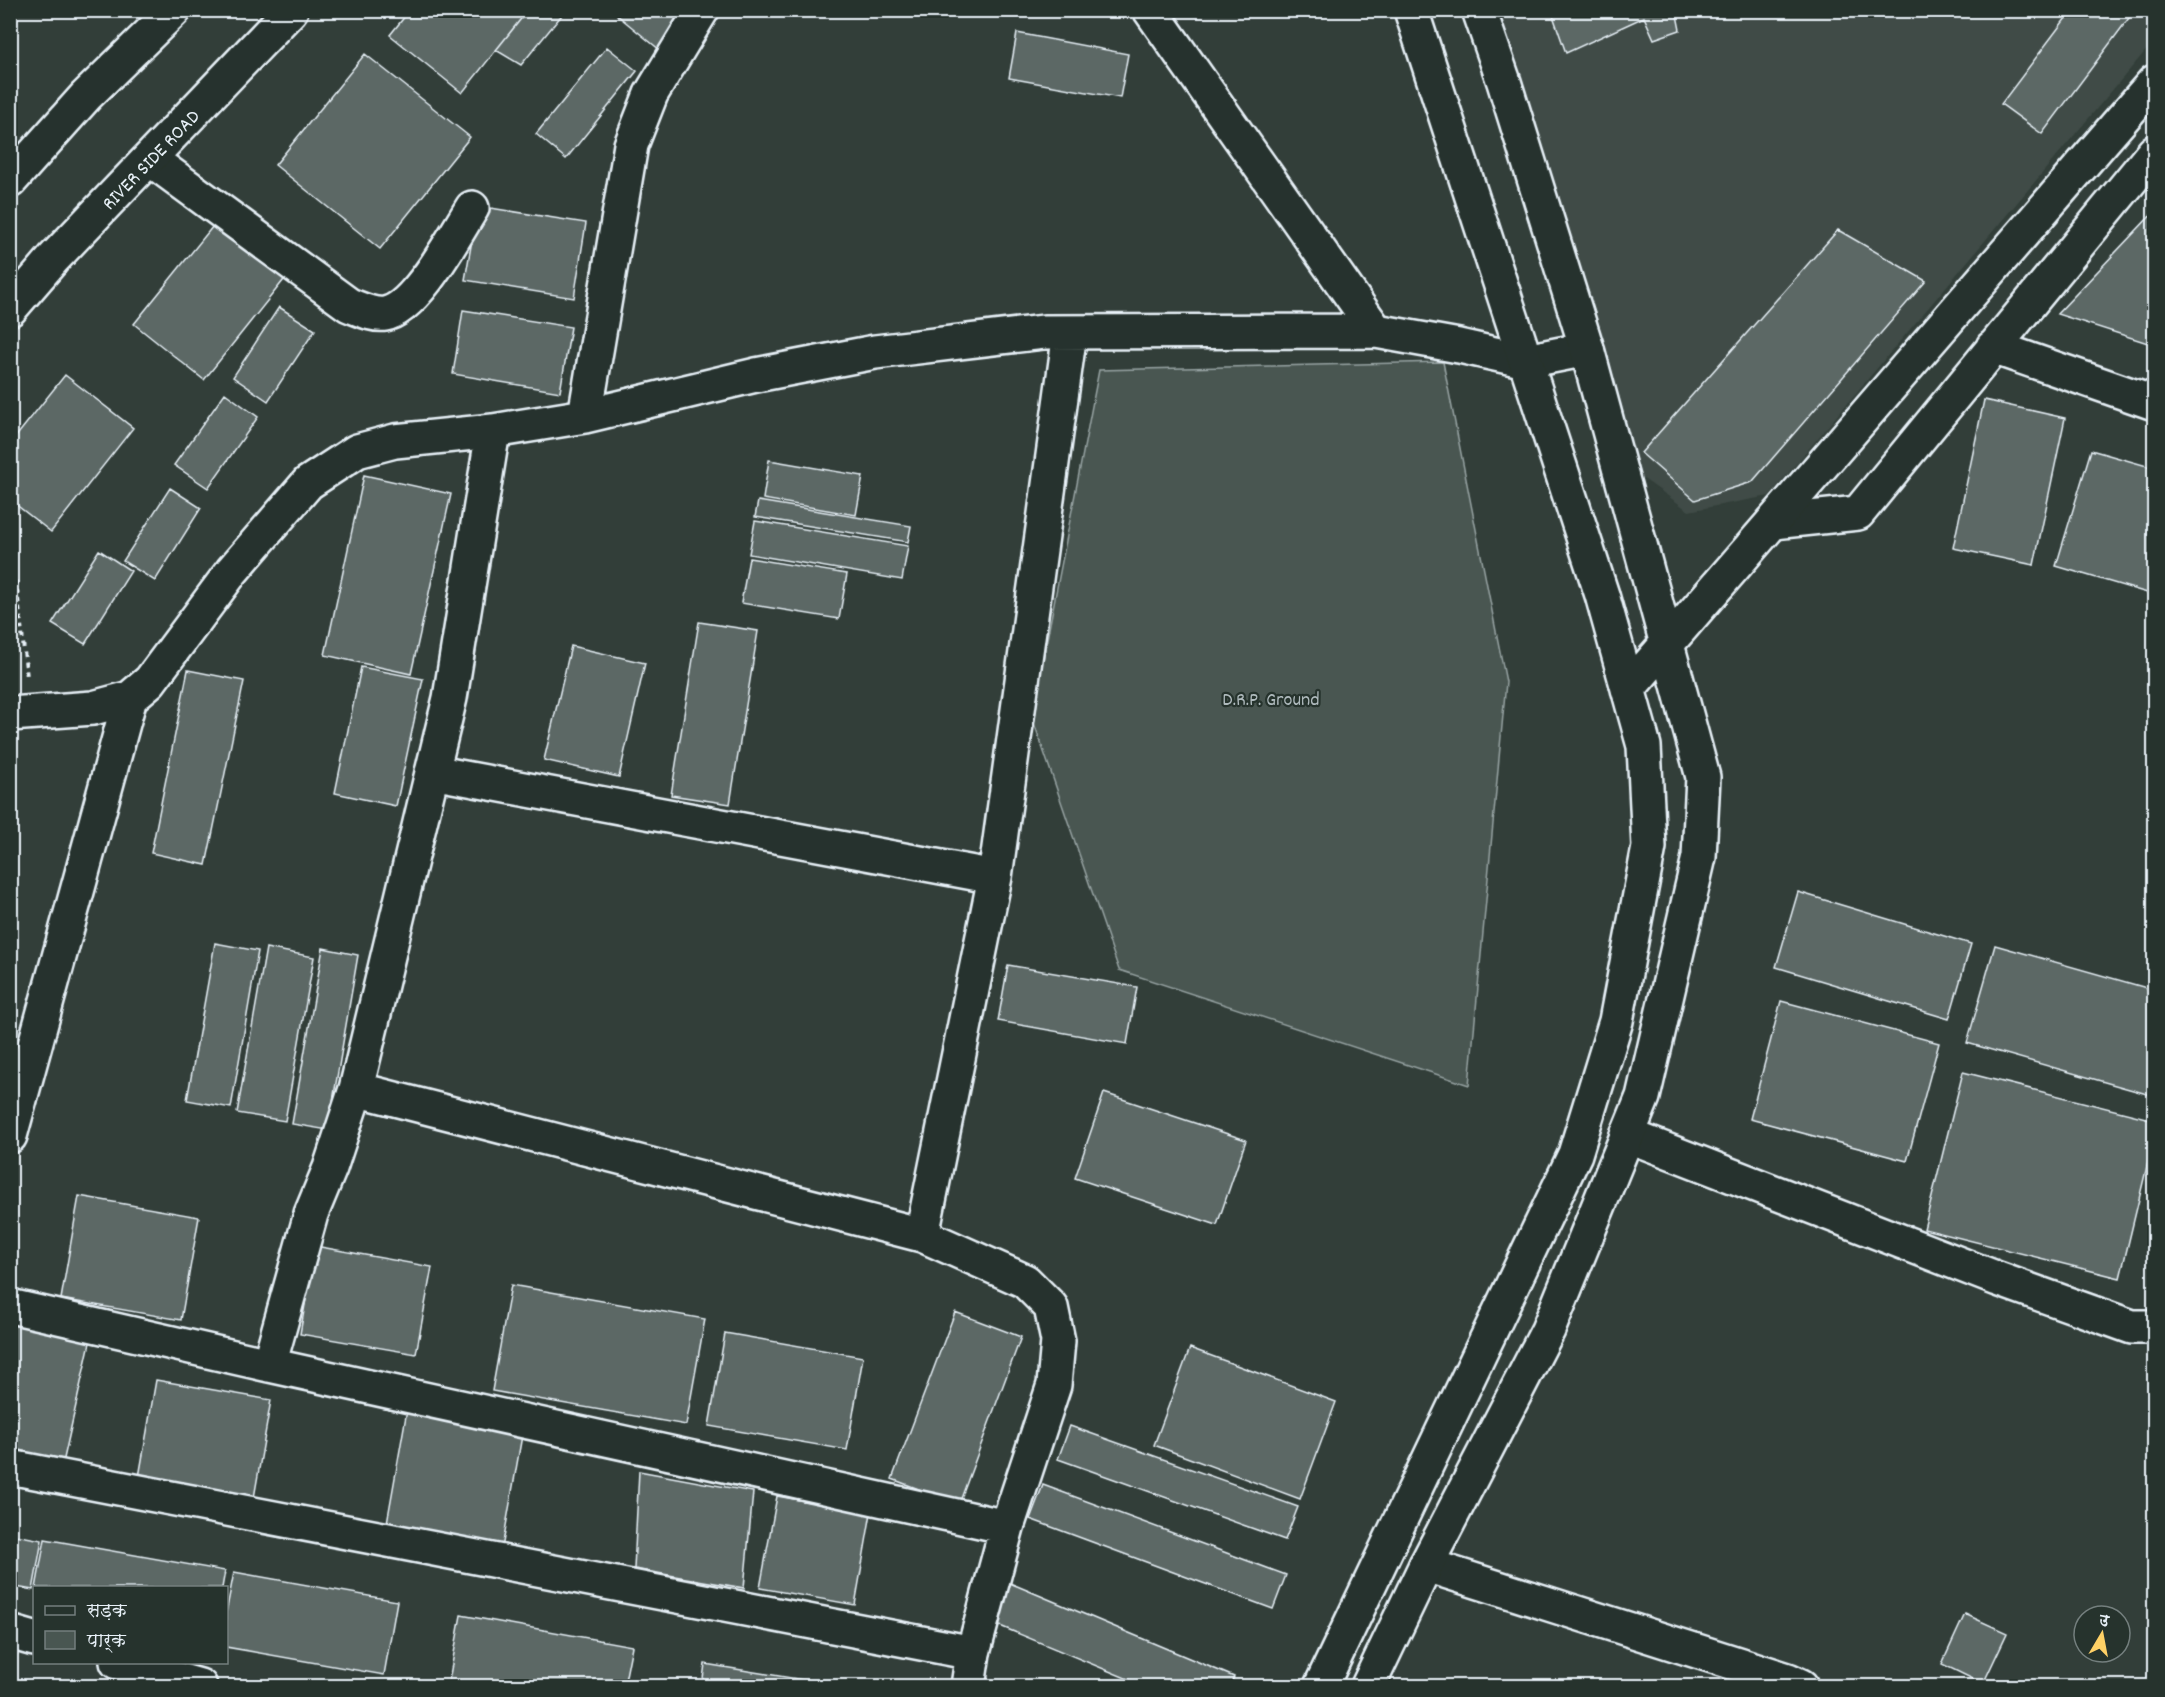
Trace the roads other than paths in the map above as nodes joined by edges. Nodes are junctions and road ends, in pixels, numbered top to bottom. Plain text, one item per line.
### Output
1 (174, 10) edge
2 (291, 10) edge
3 (702, 10) edge
4 (1150, 10) edge
5 (1411, 10) edge
6 (1479, 10) edge
7 (2154, 82) edge
8 (2154, 152) edge
9 (150, 159) junction
10 (10, 181) edge
11 (472, 208) dead end
12 (10, 309) edge
13 (1376, 331) junction
14 (1070, 332) junction
15 (1993, 347) junction
16 (1587, 349) junction
17 (1526, 361) junction
18 (2154, 403) edge
19 (585, 416) junction
20 (493, 431) junction
21 (1773, 522) junction
22 (1667, 644) junction
23 (1628, 689) junction
24 (130, 698) junction
25 (22, 714) edge
26 (432, 772) junction
27 (995, 877) junction
28 (356, 1089) junction
29 (1627, 1135) junction
30 (10, 1136) edge
31 (922, 1235) junction
32 (10, 1306) edge
33 (2154, 1327) edge
34 (268, 1365) junction
35 (10, 1467) edge
36 (1007, 1527) junction
37 (1426, 1565) junction
38 (10, 1632) edge
39 (33, 1639) edge
40 (973, 1653) junction
41 (124, 1664) edge
42 (200, 1686) edge
43 (968, 1686) edge
44 (1321, 1686) edge
45 (1368, 1686) edge
46 (1801, 1686) edge

1 - 10 main road
2 - 9 main road, RIVER SIDE ROAD
3 - 19 main road
4 - 13 main road
5 - 17 main road
6 - 16 main road
7 - 21 main road
8 - 15 main road
9 - 11 main road
9 - 12 main road, RIVER SIDE ROAD
13 - 14 main road
13 - 17 main road
14 - 19 main road
14 - 27 main road
15 - 18 main road
15 - 21 main road
16 - 17 main road
16 - 22 main road
17 - 23 main road
19 - 20 main road
20 - 24 main road
20 - 26 main road
21 - 22 main road
22 - 23 main road
22 - 29 main road
23 - 44 main road
24 - 25 main road
24 - 30 main road
26 - 27 main road
26 - 28 main road
27 - 31 main road
28 - 31 main road
28 - 34 main road
29 - 33 main road
29 - 37 main road
31 - 36 main road
32 - 34 main road
34 - 36 main road
35 - 40 main road
36 - 40 main road
37 - 45 main road
37 - 46 main road
38 - 39 main road
40 - 43 main road
41 - 42 main road

